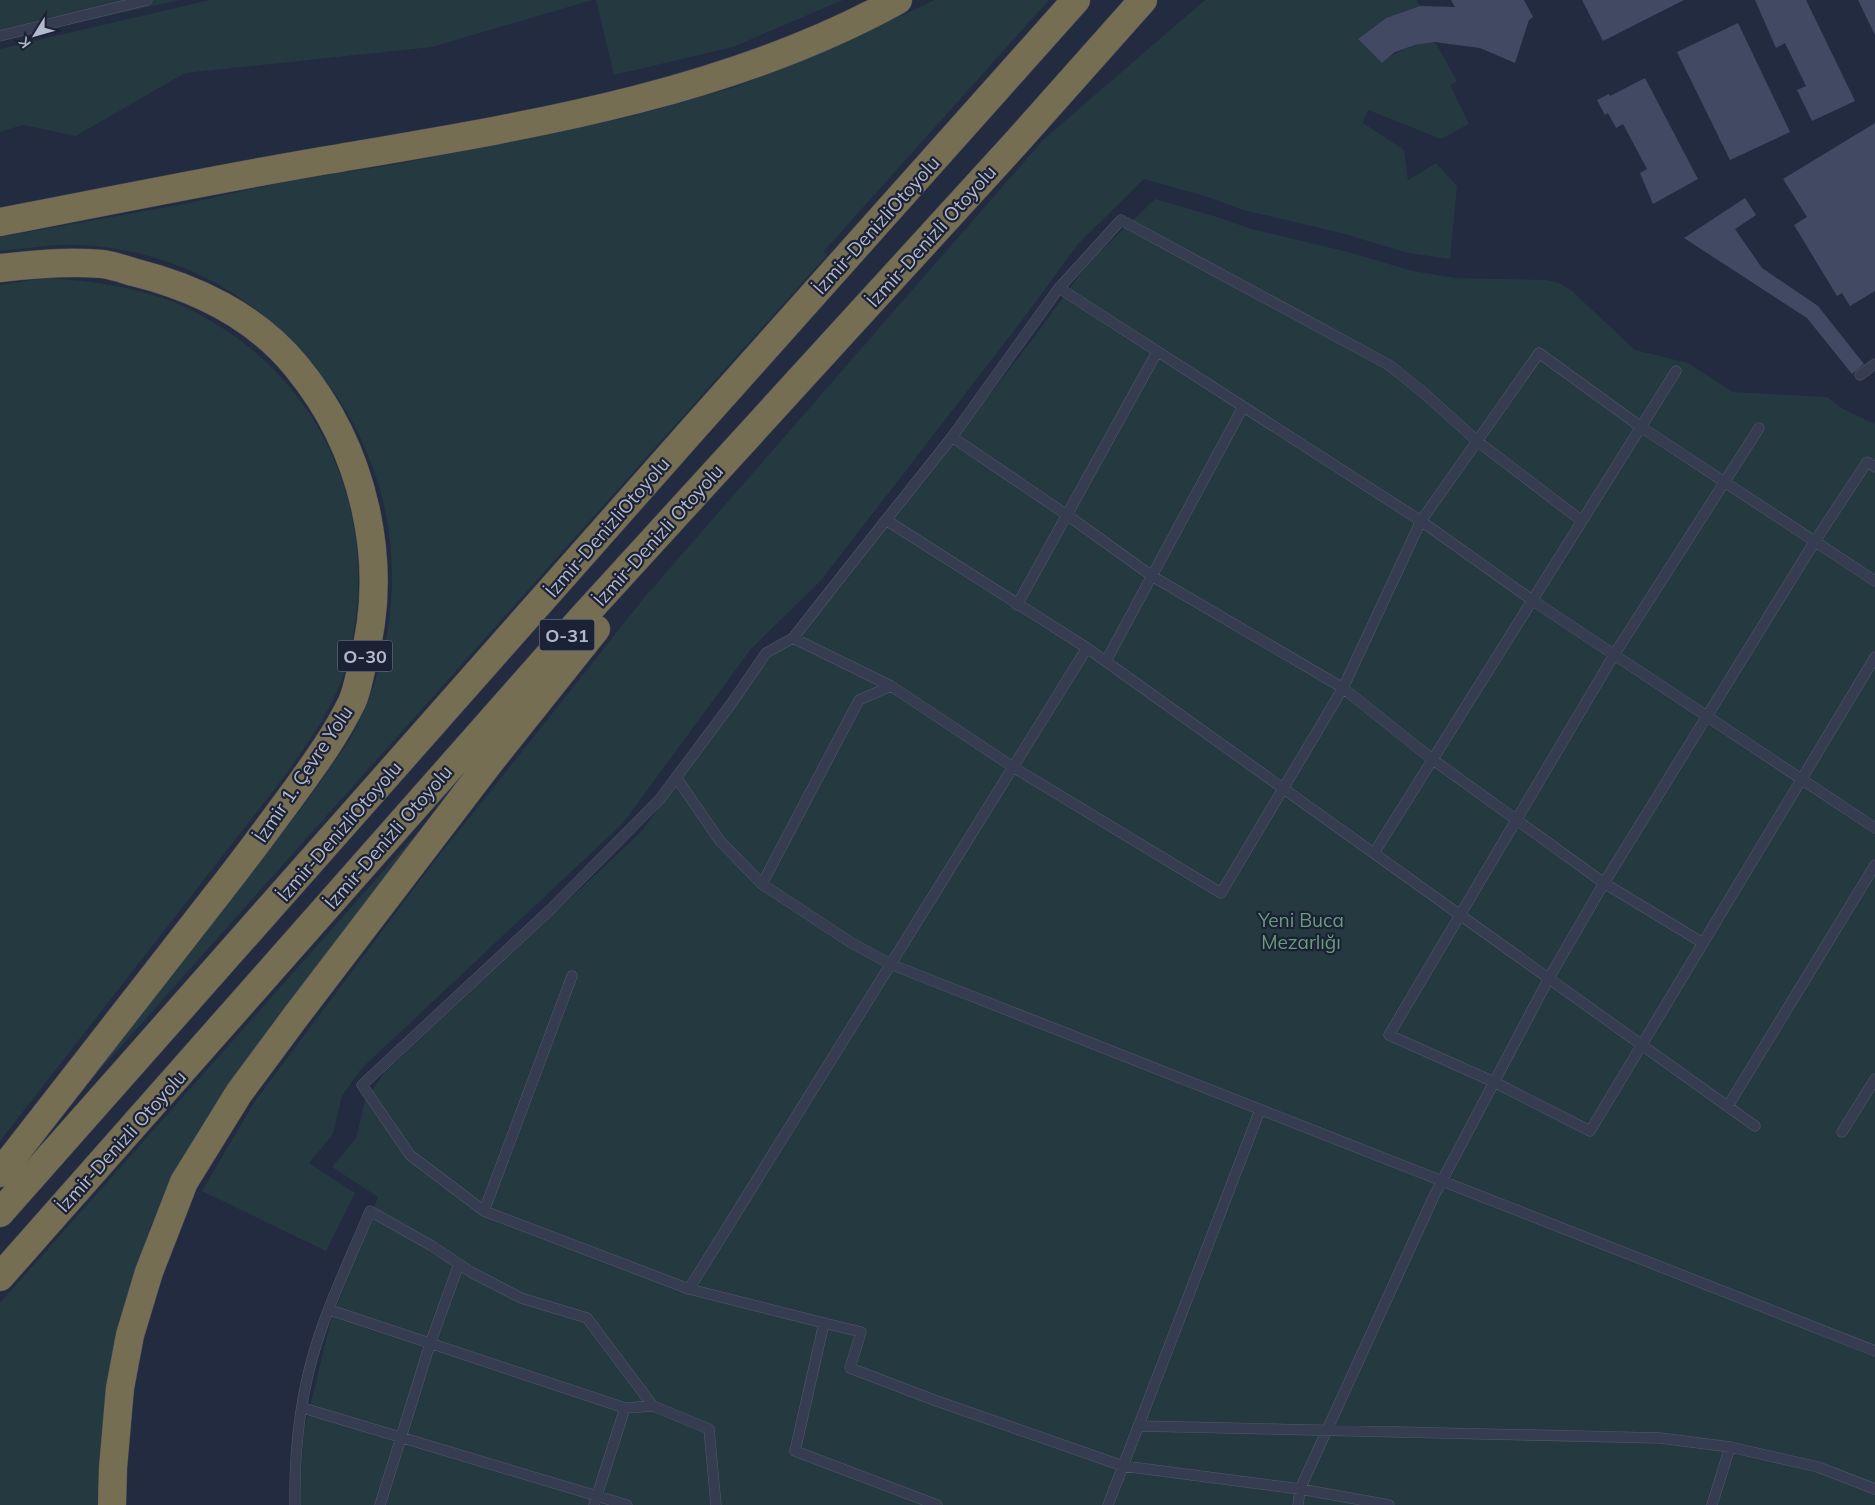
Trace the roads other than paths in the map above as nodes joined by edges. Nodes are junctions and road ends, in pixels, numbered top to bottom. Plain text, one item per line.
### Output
1 (99, 0) edge
2 (146, 0) edge
3 (898, 0) edge
4 (1076, 0) edge
5 (1143, 0) edge
6 (96, 11) junction
7 (0, 36) edge
8 (0, 222) edge
9 (0, 268) edge
10 (1059, 288) junction
11 (1157, 352) junction
12 (1875, 364) edge
13 (1676, 371) dead end
14 (1860, 375) dead end
15 (1243, 407) junction
16 (1641, 427) junction
17 (1759, 428) dead end
18 (952, 437) junction
19 (1477, 442) junction
20 (726, 460) junction
21 (1875, 467) edge
22 (1725, 482) junction
23 (1067, 515) junction
24 (886, 520) junction
25 (1582, 520) junction
26 (1421, 521) junction
27 (1815, 541) junction
28 (1152, 576) junction
29 (1875, 581) edge
30 (1532, 600) junction
31 (1017, 605) junction
32 (793, 638) junction
33 (1087, 648) junction
34 (1614, 655) junction
35 (1875, 657) edge
36 (1106, 661) junction
37 (891, 686) junction
38 (1343, 688) junction
39 (1707, 717) junction
40 (1432, 760) junction
41 (1013, 767) junction
42 (676, 777) junction
43 (1802, 779) junction
44 (1284, 789) junction
45 (1516, 820) junction
46 (1875, 828) edge
47 (1374, 853) junction
48 (1875, 865) edge
49 (1604, 883) junction
50 (762, 884) junction
51 (1460, 915) junction
52 (1703, 943) junction
53 (890, 964) junction
54 (572, 976) dead end
55 (1549, 978) junction
56 (1642, 1045) junction
57 (1875, 1079) edge
58 (1494, 1082) junction
59 (1728, 1106) junction
60 (1260, 1110) junction
61 (1755, 1126) dead end
62 (1842, 1132) dead end
63 (0, 1173) edge
64 (1442, 1181) junction
65 (484, 1211) junction
66 (0, 1213) edge
67 (459, 1264) junction
68 (0, 1277) edge
69 (689, 1289) junction
70 (330, 1310) junction
71 (824, 1323) junction
72 (430, 1344) junction
73 (1875, 1351) edge
74 (653, 1406) junction
75 (303, 1408) junction
76 (625, 1408) junction
77 (1138, 1426) junction
78 (1327, 1429) junction
79 (401, 1437) junction
80 (1730, 1447) junction
81 (1123, 1466) junction
82 (1300, 1489) junction
83 (1875, 1489) edge
84 (595, 1500) edge
85 (112, 1505) edge
86 (295, 1505) edge
87 (380, 1505) edge
88 (627, 1505) edge
89 (716, 1505) edge
90 (936, 1505) edge
91 (1108, 1505) edge
92 (1298, 1505) edge
93 (1389, 1505) edge
94 (1712, 1505) edge

1 - 6 lane
2 - 6 lane
3 - 8 highway
4 - 66 highway, İzmir-DenizliOtoyolu / O-31
5 - 20 highway, İzmir-Denizli Otoyolu / O-31
6 - 7 lane
9 - 63 highway, İzmir 1. Çevre Yolu / O-30
10 - 11 lane
10 - 18 lane
10 - 19 lane
11 - 15 lane
11 - 23 lane
12 - 14 lane
13 - 16 lane
15 - 26 lane
15 - 28 lane
16 - 19 lane
16 - 22 lane
16 - 25 lane
17 - 22 lane
18 - 23 lane
18 - 24 lane
19 - 25 lane
19 - 26 lane
20 - 68 highway, İzmir-Denizli Otoyolu / O-31
20 - 85 highway
21 - 27 lane
22 - 27 lane
22 - 34 lane
23 - 28 lane
23 - 31 lane
24 - 31 lane
24 - 32 lane
25 - 30 lane
26 - 30 lane
26 - 38 lane
27 - 29 lane
27 - 39 lane
28 - 36 lane
28 - 38 lane
30 - 34 lane
30 - 40 lane
31 - 33 lane
32 - 37 lane
32 - 42 lane
33 - 36 lane
33 - 41 lane
34 - 39 lane
34 - 45 lane
35 - 43 lane
36 - 44 lane
37 - 41 lane
37 - 50 lane
38 - 40 lane
38 - 44 lane
39 - 43 lane
39 - 49 lane
40 - 45 lane
40 - 47 lane
41 - 44 lane
41 - 53 lane
42 - 50 lane
42 - 65 lane
43 - 46 lane
43 - 52 lane
44 - 47 lane
45 - 49 lane
45 - 51 lane
47 - 51 lane
48 - 59 lane
49 - 52 lane
49 - 55 lane
50 - 53 lane
51 - 55 lane
51 - 58 lane
52 - 56 lane
53 - 60 lane
53 - 69 lane
54 - 65 lane
55 - 56 lane
55 - 58 lane
56 - 58 lane
56 - 59 lane
57 - 62 lane
58 - 64 lane
59 - 61 lane
60 - 64 lane
60 - 77 lane
64 - 73 lane
64 - 78 lane
65 - 69 lane
67 - 70 lane
67 - 72 lane
67 - 74 lane
69 - 71 lane
70 - 72 lane
70 - 75 lane
71 - 81 lane
71 - 90 lane
72 - 76 lane
72 - 79 lane
74 - 76 lane
74 - 89 lane
75 - 79 lane
75 - 86 lane
76 - 84 lane
77 - 78 lane
77 - 81 lane
78 - 80 lane
78 - 82 lane
79 - 84 lane
79 - 87 lane
80 - 83 lane
80 - 94 lane
81 - 82 lane
81 - 91 lane
82 - 92 lane
82 - 93 lane
84 - 88 lane

